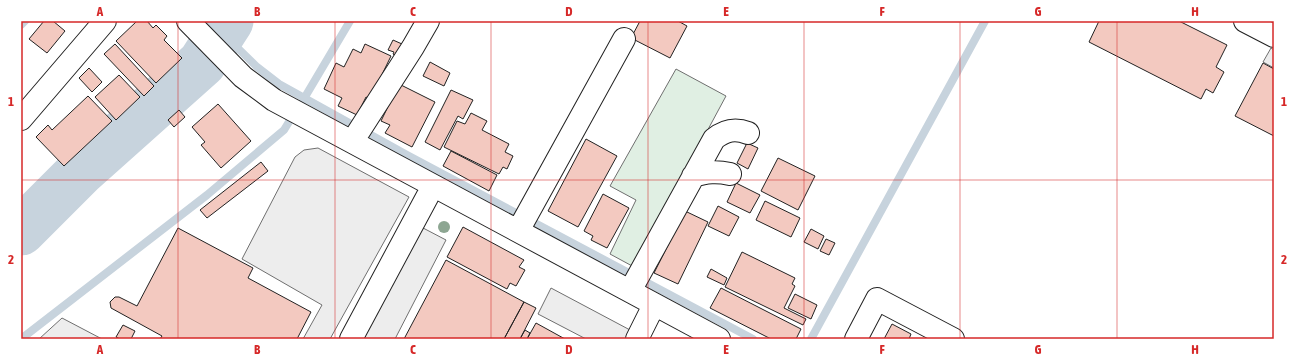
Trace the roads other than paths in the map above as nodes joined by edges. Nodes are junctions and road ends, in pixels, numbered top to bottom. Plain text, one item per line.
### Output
1 (105, 21) edge
2 (188, 21) edge
3 (428, 21) edge
4 (1246, 21) edge
5 (1274, 36) edge
6 (624, 39) dead end
7 (21, 119) edge
8 (359, 132) junction
9 (748, 133) dead end
10 (730, 174) dead end
11 (693, 176) junction
12 (433, 186) junction
13 (523, 221) junction
14 (635, 282) junction
15 (654, 305) junction
16 (351, 339) edge
17 (637, 339) edge
18 (718, 339) edge
19 (856, 339) edge
20 (953, 339) edge

1 - 7 street
2 - 8 street
3 - 8 street
4 - 5 street
6 - 13 street
8 - 12 street
9 - 11 street
10 - 11 street
11 - 14 street
12 - 13 street
12 - 16 street
13 - 14 street
14 - 15 street
15 - 17 street
15 - 18 street
19 - 20 street

